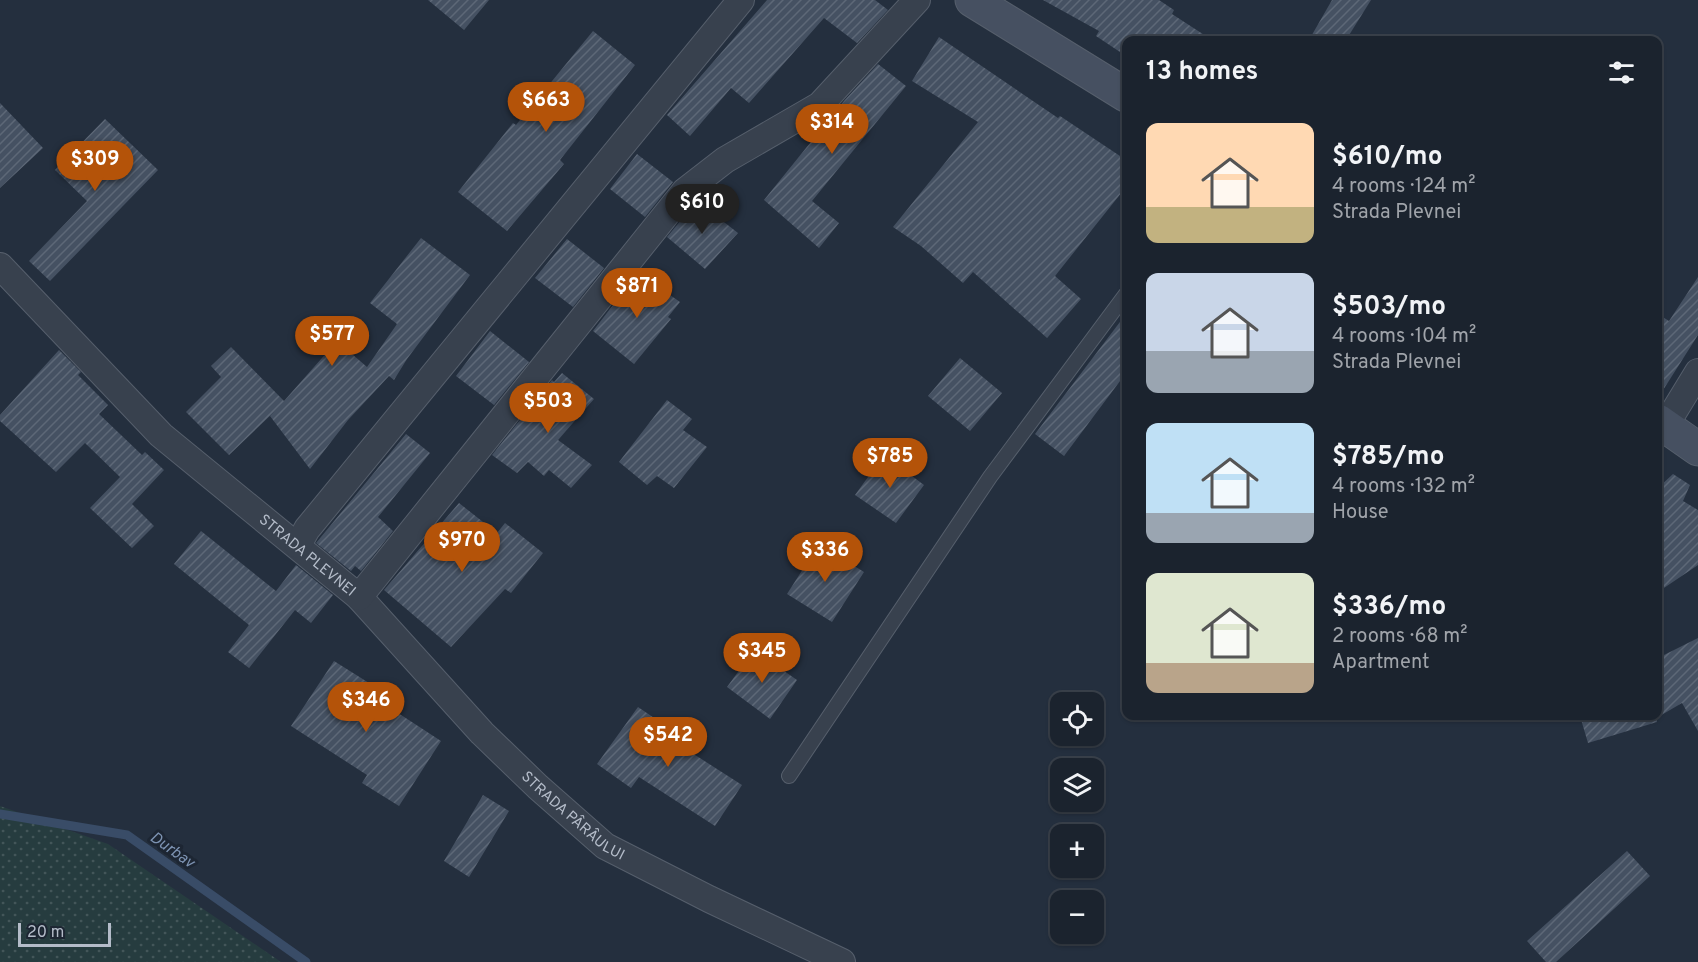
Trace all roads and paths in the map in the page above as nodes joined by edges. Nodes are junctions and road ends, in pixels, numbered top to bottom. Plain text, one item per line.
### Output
1 (741, 0) edge
2 (917, 0) edge
3 (972, 0) edge
4 (1122, 93) edge
5 (0, 266) edge
6 (1122, 299) edge
7 (1698, 372) edge
8 (1662, 422) edge
9 (1662, 424) edge
10 (1698, 449) edge
11 (298, 545) junction
12 (359, 597) junction
13 (789, 776) dead end
14 (842, 962) edge

1 - 11 street
2 - 12 street, STRADA PLEVNEI
3 - 4 main road
5 - 11 street, STRADA PLEVNEI
6 - 13 lane
7 - 8 street
9 - 10 main road
11 - 12 street, STRADA PLEVNEI
12 - 14 street, STRADA PÂRÂULUI

